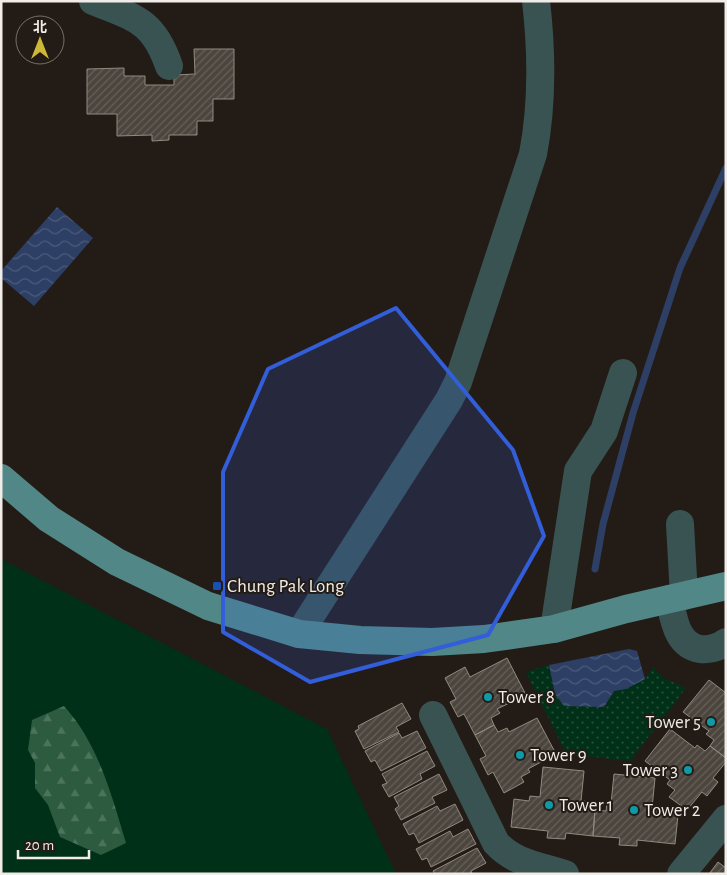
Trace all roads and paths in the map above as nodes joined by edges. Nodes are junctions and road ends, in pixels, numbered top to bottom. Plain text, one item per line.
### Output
1 (92, 1) edge
2 (536, 1) edge
3 (169, 66) dead end
4 (623, 374) dead end
5 (1, 478) edge
6 (680, 524) dead end
7 (726, 586) edge
8 (677, 597) junction
9 (554, 629) junction
10 (299, 634) junction
11 (726, 642) edge
12 (433, 715) dead end
13 (726, 818) edge
14 (565, 874) edge
15 (681, 874) edge

1 - 3 lane
2 - 10 lane
4 - 9 lane
5 - 10 main road
6 - 8 lane
7 - 8 main road
8 - 9 main road
8 - 11 lane
9 - 10 main road
12 - 14 lane
13 - 15 lane

